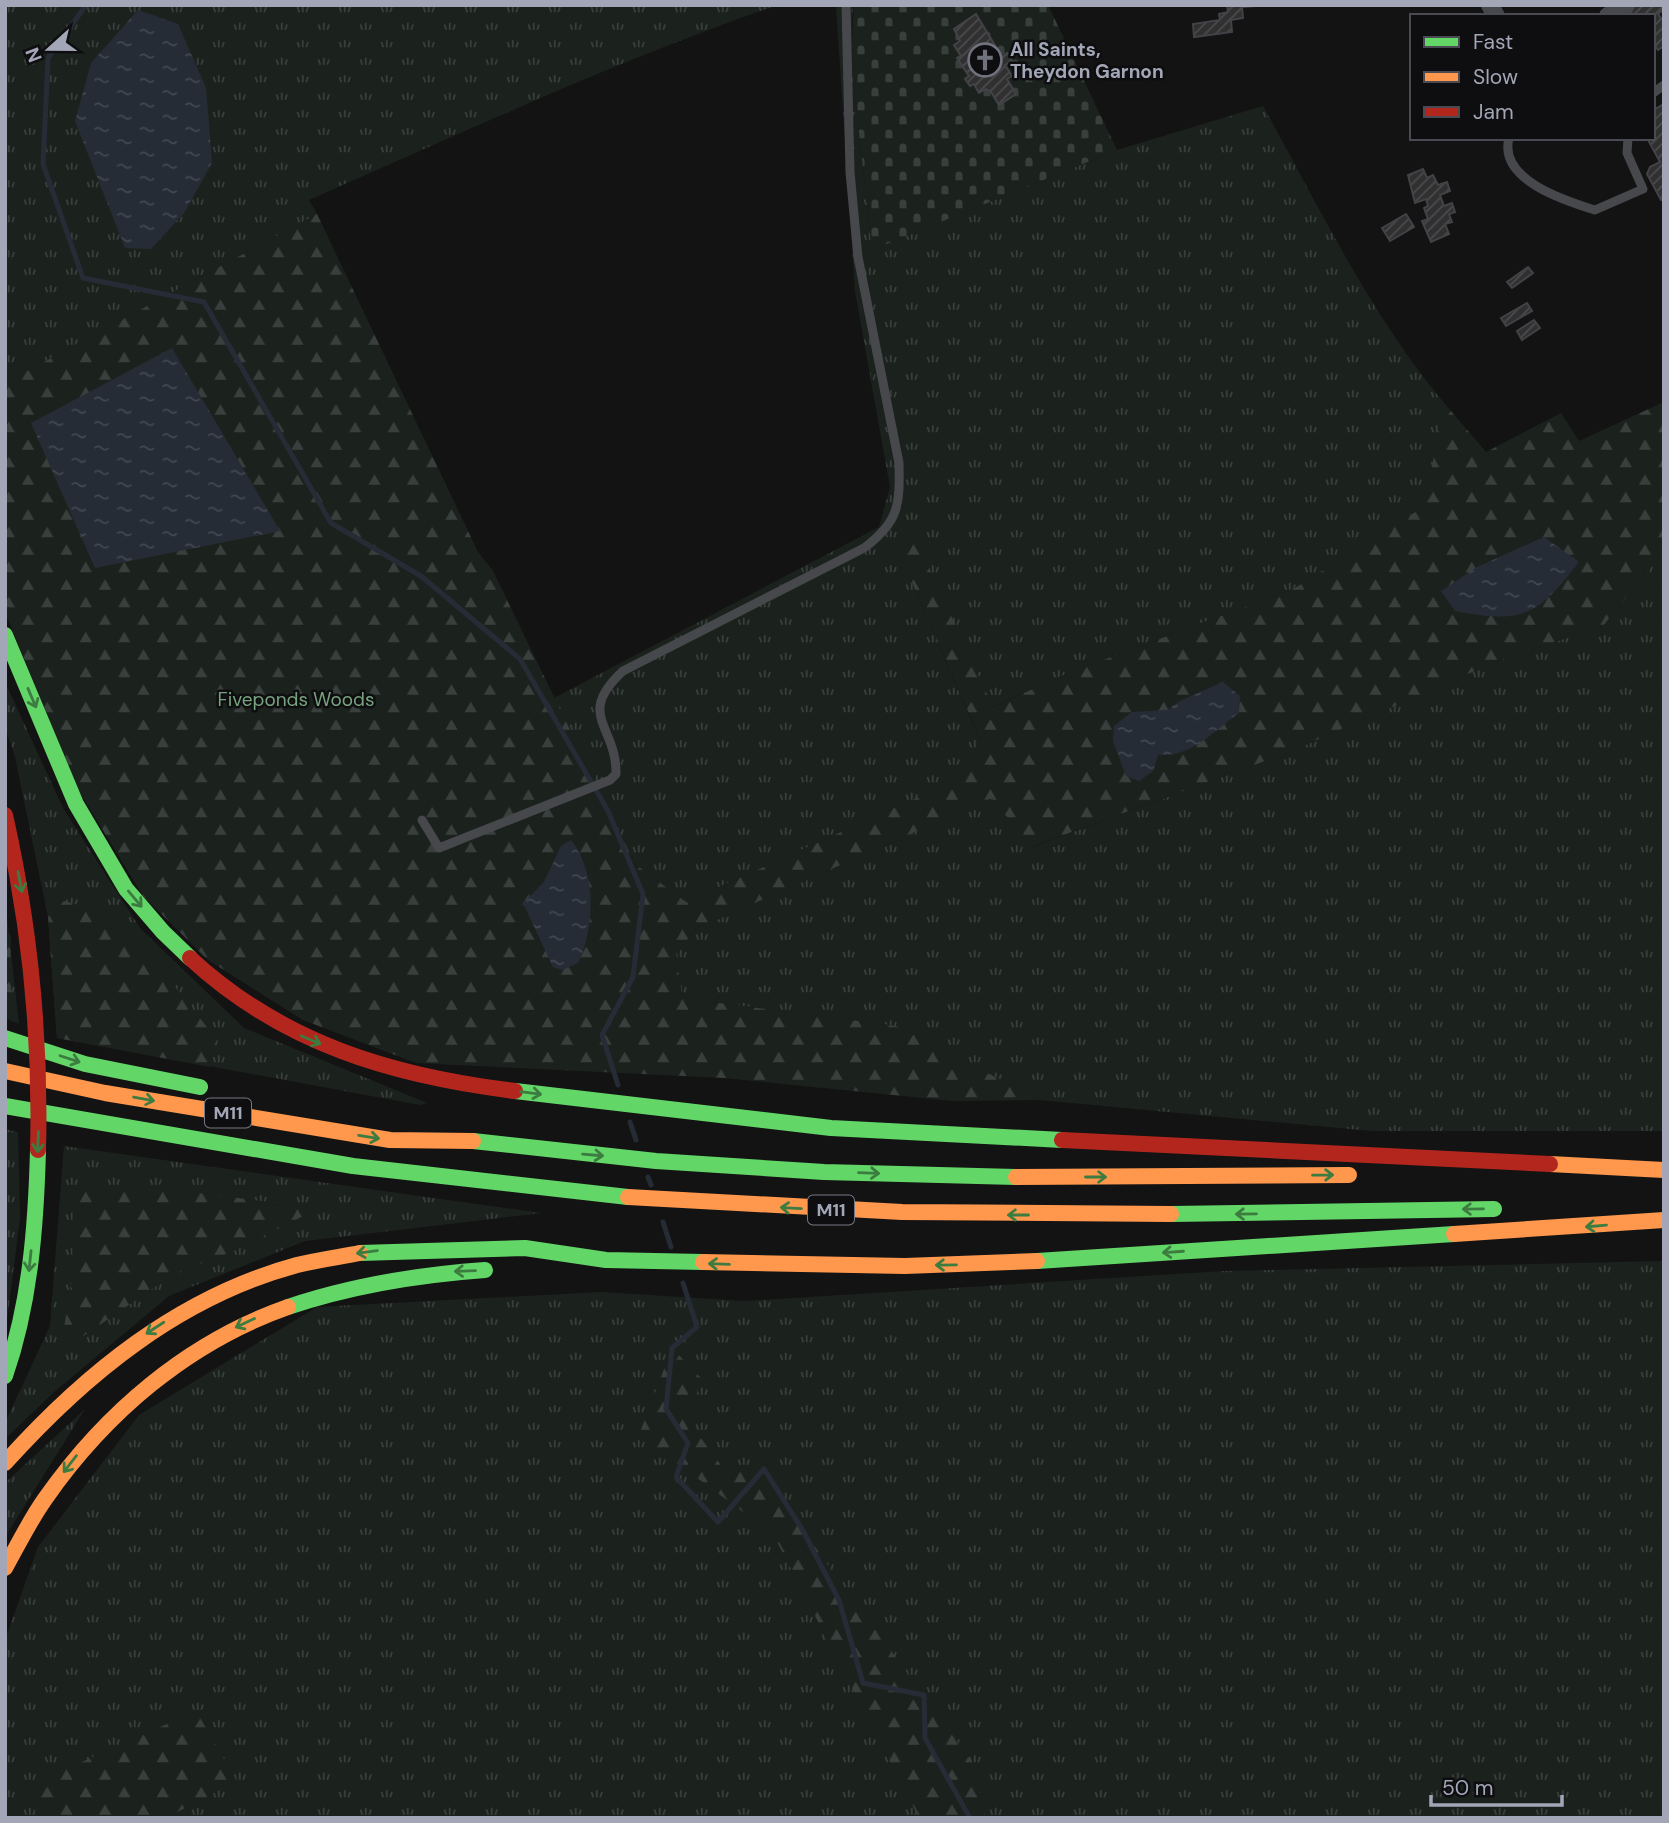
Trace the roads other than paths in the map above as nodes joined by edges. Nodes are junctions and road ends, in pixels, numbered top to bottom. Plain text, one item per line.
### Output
1 (846, 5) edge
2 (1508, 140) edge
3 (1628, 140) edge
4 (5, 635) edge
5 (5, 815) edge
6 (422, 820) dead end
7 (5, 1038) edge
8 (5, 1072) edge
9 (219, 1090) dead end
10 (5, 1106) edge
11 (413, 1125) dead end
12 (452, 1139) junction
13 (1664, 1170) edge
14 (1416, 1174) dead end
15 (1361, 1175) dead end
16 (1599, 1208) dead end
17 (1513, 1209) dead end
18 (1664, 1211) edge
19 (1664, 1220) edge
20 (606, 1260) junction
21 (546, 1268) dead end
22 (499, 1270) dead end
23 (5, 1376) edge
24 (5, 1463) edge
25 (5, 1568) edge

1 - 6 lane
2 - 3 lane
4 -> 13 highway
5 -> 23 highway
7 -> 9 highway
8 -> 12 highway, M11
17 -> 10 highway, M11
11 - 12 highway
12 -> 15 highway, M11
13 - 14 highway
16 - 18 highway
19 -> 20 highway
20 - 21 highway
20 -> 24 highway
22 -> 25 highway

